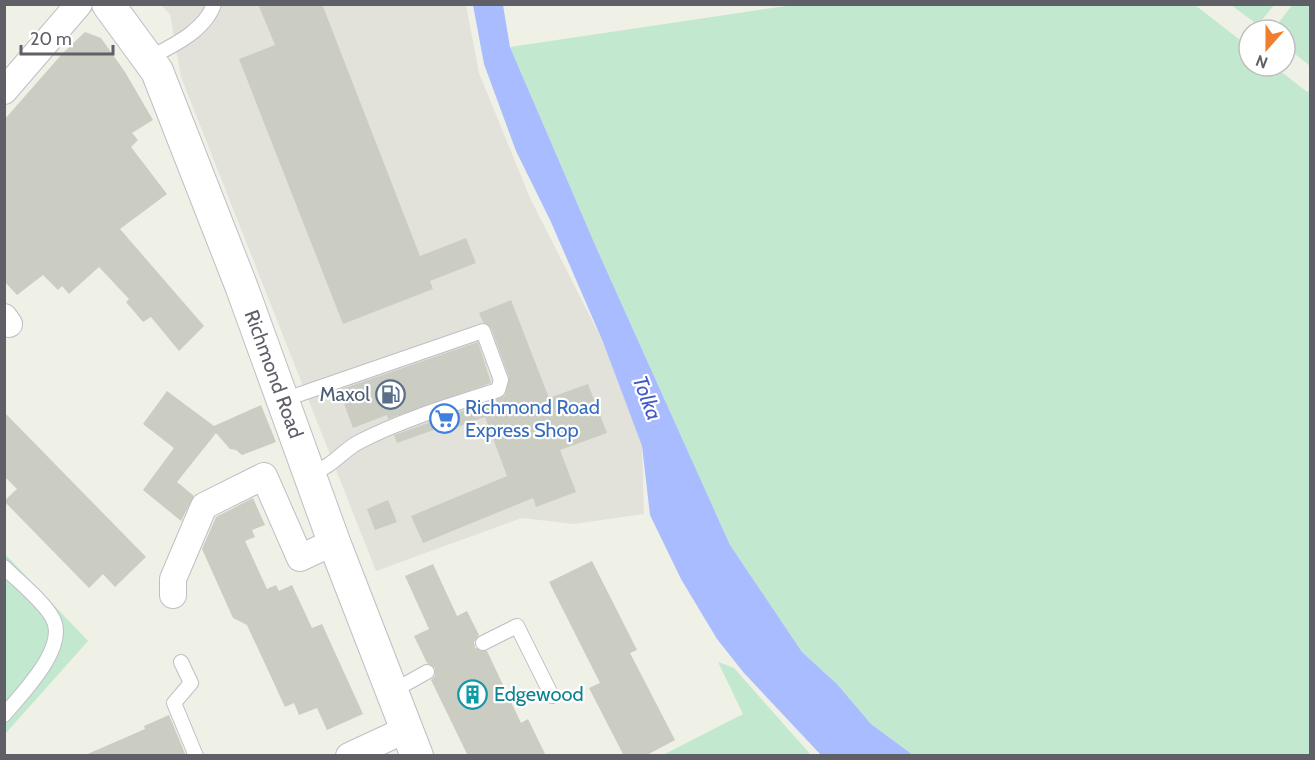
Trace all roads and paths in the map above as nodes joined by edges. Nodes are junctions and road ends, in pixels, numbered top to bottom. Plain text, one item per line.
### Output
1 (79, 4) edge
2 (108, 4) edge
3 (213, 4) edge
4 (149, 58) junction
5 (4, 91) edge
6 (283, 400) junction
7 (311, 474) junction
8 (334, 542) junction
9 (4, 567) edge
10 (173, 595) dead end
11 (483, 643) dead end
12 (181, 662) dead end
13 (428, 672) dead end
14 (391, 692) junction
15 (552, 696) dead end
16 (4, 715) edge
17 (411, 743) edge
18 (196, 756) edge
19 (349, 756) edge

1 - 5 street
2 - 4 street, Richmond Road
3 - 4 lane
4 - 6 street, Richmond Road
6 - 7 street, Richmond Road
6 - 7 lane
7 - 8 street, Richmond Road
8 - 10 street
8 - 14 street, Richmond Road
9 - 16 lane
11 - 15 lane
12 - 18 lane
13 - 14 lane
14 - 17 street, Richmond Road
17 - 19 street

